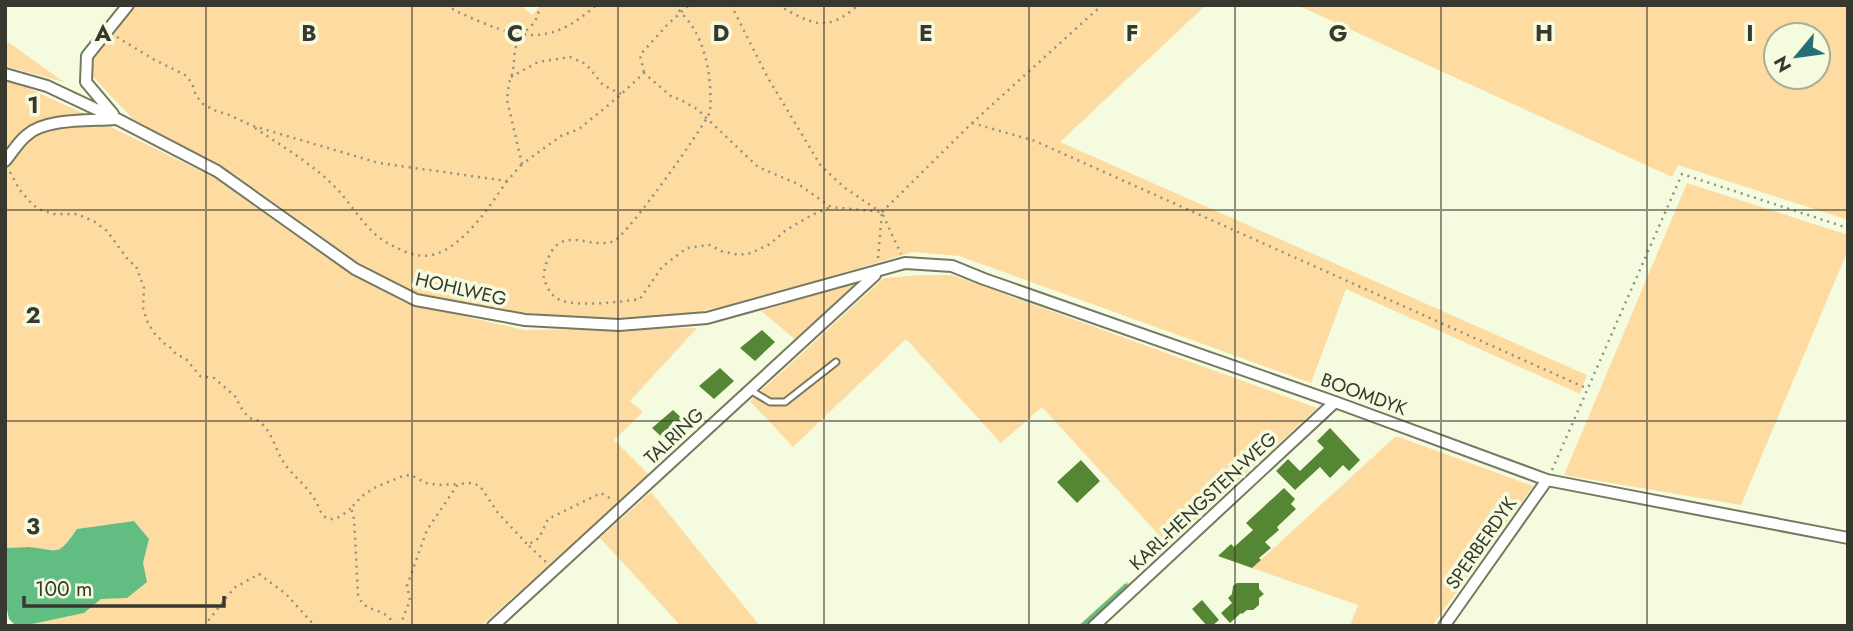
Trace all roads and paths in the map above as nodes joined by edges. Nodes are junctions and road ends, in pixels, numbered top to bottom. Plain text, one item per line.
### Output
1 (128, 5) edge
2 (446, 5) edge
3 (541, 5) edge
4 (596, 5) edge
5 (674, 5) edge
6 (689, 5) edge
7 (731, 5) edge
8 (778, 5) edge
9 (858, 5) edge
10 (1102, 5) edge
11 (681, 14) junction
12 (108, 31) junction
13 (522, 35) junction
14 (644, 73) junction
15 (5, 74) edge
16 (511, 77) junction
17 (621, 94) junction
18 (707, 118) junction
19 (117, 119) junction
20 (972, 123) junction
21 (253, 126) junction
22 (5, 164) edge
23 (522, 164) junction
24 (507, 181) junction
25 (831, 207) junction
26 (882, 212) junction
27 (1848, 228) edge
28 (905, 263) junction
29 (877, 272) junction
30 (836, 362) dead end
31 (1586, 388) junction
32 (750, 390) junction
33 (1335, 402) junction
34 (1547, 480) junction
35 (458, 484) junction
36 (626, 504) junction
37 (351, 508) junction
38 (1848, 538) edge
39 (527, 545) junction
40 (556, 568) junction
41 (204, 626) edge
42 (315, 626) edge
43 (394, 626) edge
44 (400, 626) edge
45 (493, 626) edge
46 (1094, 626) edge
47 (1444, 626) edge

1 - 12 street
2 - 13 path
3 - 13 path
4 - 13 path
5 - 11 path
6 - 11 path
7 - 26 path
8 - 9 path
10 - 20 path
11 - 14 path
11 - 18 path
12 - 19 street
12 - 21 path
13 - 16 path
14 - 17 path
14 - 18 path
15 - 19 street, HOHLWEG
16 - 17 path
16 - 23 path
17 - 23 path
18 - 25 path
18 - 25 path
19 - 22 street
19 - 29 street, HOHLWEG
20 - 26 path
20 - 31 path
21 - 24 path
21 - 24 path
22 - 37 path
23 - 24 path
25 - 26 path
26 - 28 path
26 - 29 path
27 - 31 path
28 - 29 street, BOOMDYK
28 - 33 street, BOOMDYK
29 - 32 street, TALRING
30 - 32 lane
31 - 34 path
32 - 36 street, TALRING
33 - 34 street, BOOMDYK
33 - 46 street, KARL-HENGSTEN-WEG
34 - 38 street, BOOMDYK
34 - 47 street, SPERBERDYK
35 - 37 path
35 - 39 path
35 - 44 path
36 - 39 path
36 - 40 street, TALRING
37 - 43 path
39 - 40 path
40 - 45 street, TALRING
41 - 42 path

